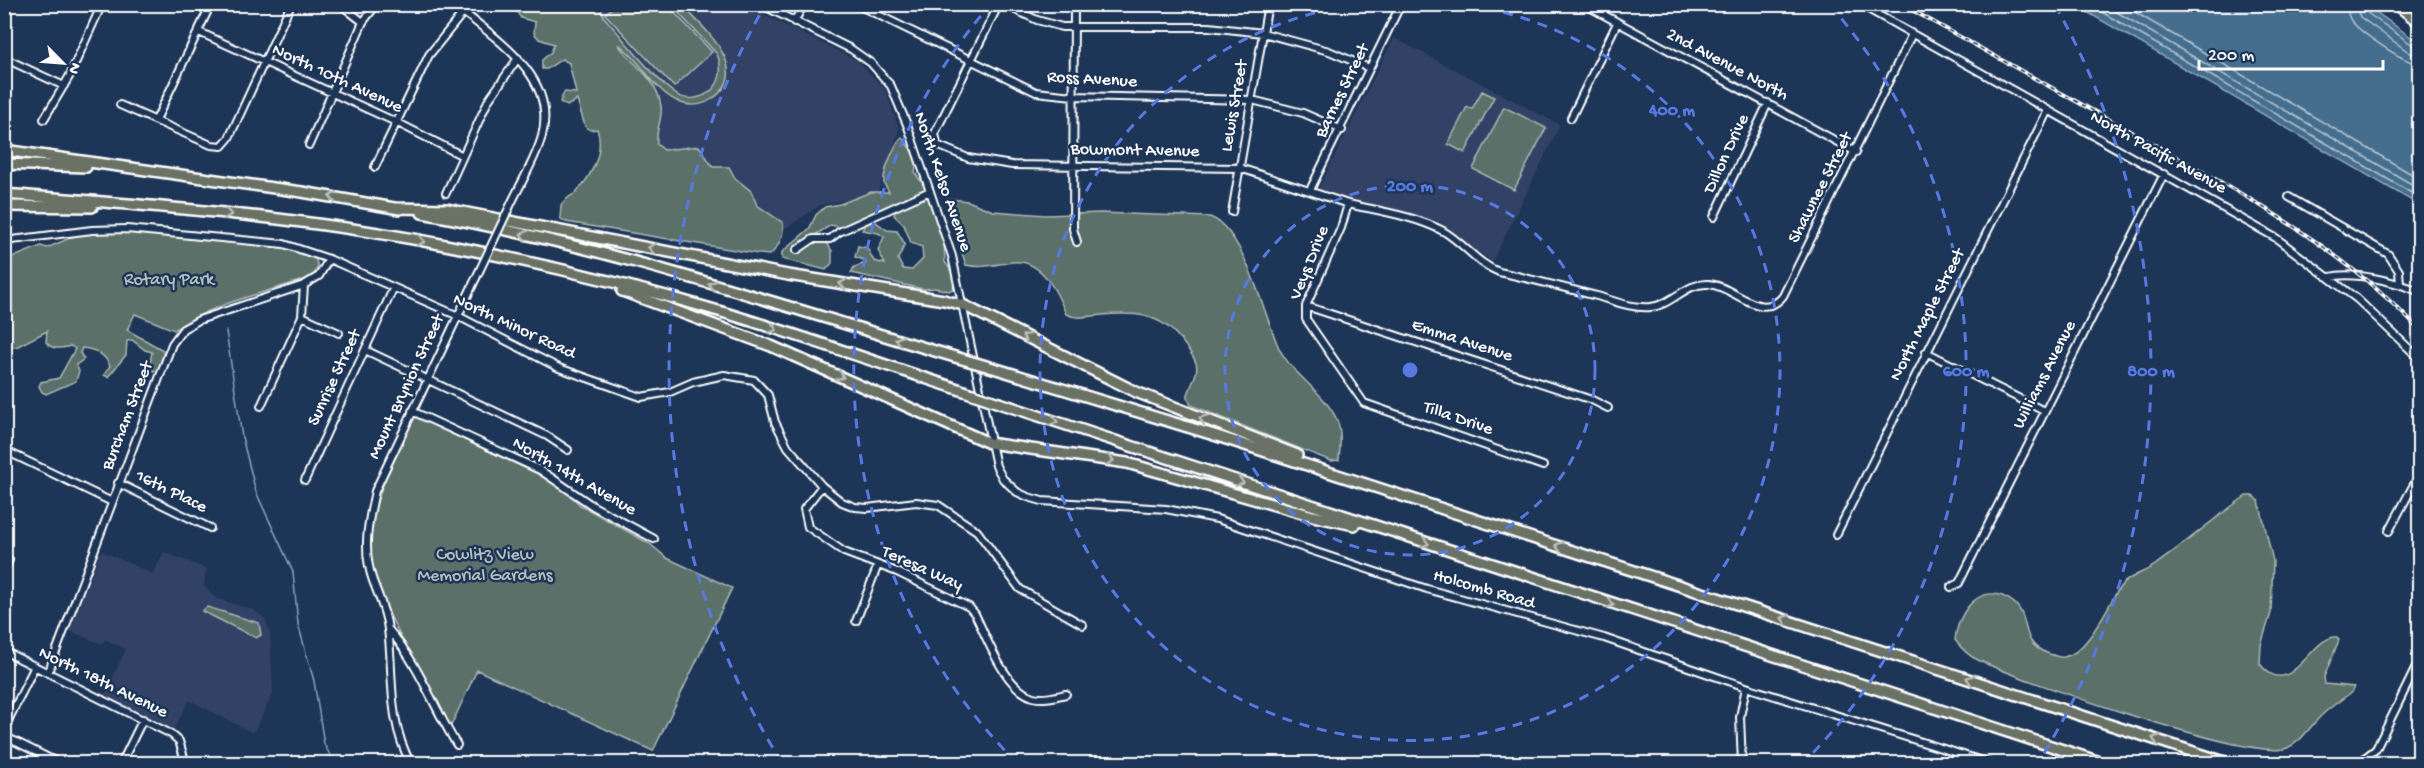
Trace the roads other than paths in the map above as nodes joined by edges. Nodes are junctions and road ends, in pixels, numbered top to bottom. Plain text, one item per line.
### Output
1 (102, 4) edge
2 (211, 4) edge
3 (291, 4) edge
4 (340, 4) edge
5 (376, 4) edge
6 (453, 4) edge
7 (470, 4) edge
8 (760, 4) edge
9 (804, 4) edge
10 (856, 4) edge
11 (1001, 4) edge
12 (1074, 4) edge
13 (1268, 4) edge
14 (1392, 4) edge
15 (1584, 4) edge
16 (1859, 4) edge
17 (2395, 4) edge
18 (1400, 6) edge
19 (463, 13) junction
20 (363, 22) junction
21 (794, 22) junction
22 (1617, 23) junction
23 (2420, 24) edge
24 (1074, 28) junction
25 (199, 32) junction
26 (1263, 33) junction
27 (1912, 34) junction
28 (4, 58) edge
29 (518, 58) junction
30 (971, 61) junction
31 (264, 62) junction
32 (1369, 69) junction
33 (64, 86) junction
34 (332, 93) junction
35 (1073, 96) junction
36 (1252, 100) junction
37 (1768, 103) junction
38 (120, 105) dead end
39 (2048, 110) junction
40 (1571, 118) dead end
41 (44, 119) dead end
42 (156, 120) junction
43 (398, 123) junction
44 (1342, 130) junction
45 (309, 145) dead end
46 (4, 150) edge
47 (1856, 152) junction
48 (461, 155) junction
49 (4, 164) edge
50 (1074, 165) junction
51 (375, 167) dead end
52 (1240, 168) junction
53 (139, 170) junction
54 (2164, 174) junction
55 (930, 190) junction
56 (1310, 190) junction
57 (446, 193) dead end
58 (4, 195) edge
59 (2289, 197) dead end
60 (1348, 204) junction
61 (4, 206) edge
62 (170, 207) junction
63 (396, 208) junction
64 (1232, 212) dead end
65 (1714, 217) dead end
66 (4, 241) edge
67 (1077, 242) dead end
68 (797, 250) dead end
69 (329, 259) junction
70 (590, 277) junction
71 (2330, 277) junction
72 (2400, 284) junction
73 (304, 285) junction
74 (393, 289) junction
75 (2420, 292) edge
76 (963, 305) junction
77 (1306, 306) junction
78 (456, 315) junction
79 (302, 316) junction
80 (339, 333) dead end
81 (365, 350) junction
82 (1926, 352) junction
83 (2420, 359) edge
84 (426, 380) junction
85 (1364, 403) joint
86 (261, 406) dead end
87 (1608, 408) dead end
88 (412, 411) junction
89 (2044, 411) junction
90 (989, 443) junction
91 (4, 450) edge
92 (568, 450) dead end
93 (1543, 465) dead end
94 (2420, 473) edge
95 (305, 480) dead end
96 (118, 483) junction
97 (822, 486) junction
98 (1375, 486) junction
99 (112, 502) junction
100 (210, 528) dead end
101 (2390, 531) dead end
102 (1398, 534) junction
103 (1836, 535) dead end
104 (654, 539) dead end
105 (4, 556) edge
106 (878, 566) junction
107 (4, 571) edge
108 (1951, 587) dead end
109 (856, 621) dead end
110 (1083, 624) dead end
111 (388, 629) junction
112 (4, 651) edge
113 (2420, 659) edge
114 (35, 666) junction
115 (48, 673) junction
116 (1746, 687) junction
117 (1066, 694) dead end
118 (143, 719) junction
119 (4, 729) edge
120 (4, 736) edge
121 (457, 745) dead end
122 (2366, 758) dead end
123 (61, 764) edge
124 (121, 764) edge
125 (186, 764) edge
126 (411, 764) edge
127 (1742, 764) edge
128 (1992, 764) edge
129 (2106, 764) edge
130 (2231, 764) edge

1 - 33 street
2 - 25 street
3 - 31 street
4 - 20 street
5 - 20 street
6 - 19 street, Mount Brynion Street
7 - 19 street
8 - 21 street, North Kelso Avenue
9 - 21 street
10 - 30 street, Ross Avenue
11 - 24 street
11 - 30 street
12 - 24 street
13 - 26 street, Lewis Street
14 - 18 street
15 - 22 street, 2nd Avenue North
16 - 27 street, North Pacific Avenue
17 - 23 main road
18 - 32 street, Barnes Street
19 - 29 street, Mount Brynion Street
19 - 43 street
20 - 34 street
21 - 55 street, North Kelso Avenue
22 - 37 street, 2nd Avenue North
22 - 40 street
24 - 26 street
24 - 35 street
25 - 31 street, North 10th Avenue
25 - 42 street
26 - 32 street
26 - 36 street, Lewis Street
27 - 39 street, North Pacific Avenue
27 - 47 street, Shawnee Street
28 - 33 street
29 - 48 street
29 - 78 street, Mount Brynion Street, bridge
30 - 35 street, Ross Avenue
30 - 50 street, Bowmont Avenue
31 - 34 street, North 10th Avenue
31 - 42 street
32 - 44 street, Barnes Street
33 - 41 street
34 - 43 street, North 10th Avenue
34 - 45 street
35 - 36 street, Ross Avenue
35 - 50 street
36 - 44 street, Ross Avenue
36 - 52 street, Lewis Street
37 - 47 street, 2nd Avenue North
37 - 65 street, Dillon Drive
38 - 42 street
39 - 54 street, North Pacific Avenue
39 - 82 street, North Maple Street
43 - 48 street, North 10th Avenue
43 - 51 street
44 - 56 street, Barnes Street
46 - 53 highway
47 - 60 street, Shawnee Street
48 - 57 street
49 - 53 highway
50 - 52 street, Bowmont Avenue
50 - 67 street
52 - 56 street, Bowmont Avenue
52 - 64 street, Lewis Street
63 -> 53 highway
54 - 71 street, North Pacific Avenue
54 - 89 street, Williams Avenue
55 - 68 street
55 - 76 street, North Kelso Avenue
56 - 60 street, Bowmont Avenue
58 - 62 highway
59 - 72 street
60 - 77 street, Veys Drive
61 - 62 highway
62 -> 70 highway
76 -> 63 highway
98 -> 63 highway, bridge
66 - 69 street, North Minor Road
69 - 73 street, Burcham Street
69 - 74 street, North Minor Road
70 -> 90 highway
70 -> 102 highway, bridge
71 - 72 street
71 - 83 street, North Pacific Avenue
72 - 75 street
73 - 79 street
73 - 96 street, Burcham Street
74 - 78 street, North Minor Road
74 - 81 street, Sunrise Street
76 - 90 street, North Kelso Avenue
98 -> 76 highway
77 - 85 street, Veys Drive
77 - 87 street, Emma Avenue
78 - 84 street, Mount Brynion Street
78 - 97 street, North Minor Road
79 - 80 street
79 - 86 street
81 - 84 street
81 - 95 street, Sunrise Street
82 - 89 street
82 - 103 street, North Maple Street
84 - 88 street, Mount Brynion Street
84 - 92 street
85 - 93 street, Tilla Drive
88 - 104 street, North 14th Avenue
88 - 111 street, Mount Brynion Street
89 - 108 street, Williams Avenue
90 -> 102 highway
90 - 116 street, Holcomb Road
91 - 99 street
94 - 101 street
96 - 99 street, Burcham Street
96 - 100 street, 16th Place
97 - 106 street, Teresa Way
97 - 110 street, North Minor Road
130 -> 98 highway
99 - 115 street, Burcham Street
102 -> 129 highway
105 - 107 street
106 - 109 street
106 - 117 street, Teresa Way
111 - 121 street
111 - 126 street
112 - 114 street, North 18th Avenue
113 - 122 street
114 - 115 street, North 18th Avenue
114 - 119 street
115 - 118 street, North 18th Avenue
116 - 127 street
116 - 128 street, Holcomb Road
118 - 124 street
118 - 125 street, North 18th Avenue
120 - 123 street

